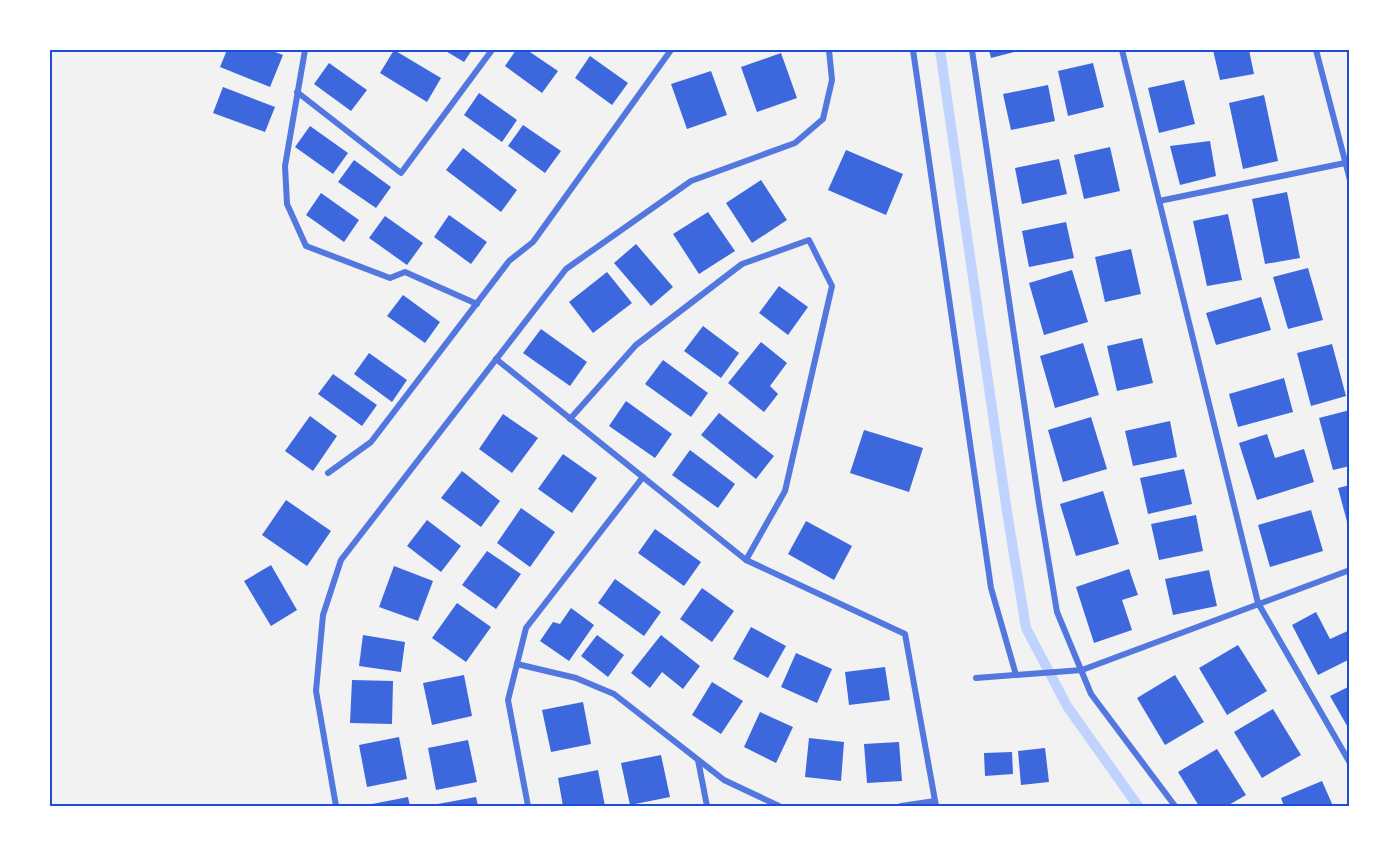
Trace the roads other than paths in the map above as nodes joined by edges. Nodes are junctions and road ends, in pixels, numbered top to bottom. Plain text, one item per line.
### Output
1 (305, 50) edge
2 (492, 50) edge
3 (671, 50) edge
4 (829, 50) edge
5 (913, 50) edge
6 (972, 50) edge
7 (1122, 50) edge
8 (1316, 50) edge
9 (297, 92) junction
10 (1345, 163) junction
11 (1350, 180) edge
12 (1159, 201) junction
13 (477, 304) junction
14 (496, 359) junction
15 (570, 419) junction
16 (328, 473) dead end
17 (643, 477) junction
18 (746, 560) junction
19 (1350, 570) edge
20 (1258, 603) junction
21 (517, 664) junction
22 (1082, 670) junction
23 (1016, 675) junction
24 (976, 678) dead end
25 (698, 760) junction
26 (1350, 763) edge
27 (936, 804) edge
28 (336, 807) edge
29 (528, 807) edge
30 (707, 807) edge
31 (779, 807) edge
32 (901, 807) edge
33 (1175, 807) edge

1 - 9 street
2 - 9 street
3 - 13 street
4 - 14 street
5 - 23 street
6 - 22 street
7 - 12 street
8 - 10 street
9 - 13 street
10 - 11 street
10 - 12 street
12 - 20 street
13 - 16 street
14 - 15 street
14 - 28 street
15 - 17 street
15 - 18 street
17 - 18 street
17 - 21 street
18 - 27 street
19 - 20 street
20 - 22 street
20 - 26 street
21 - 25 street
21 - 29 street
22 - 23 street
22 - 33 street
23 - 24 street
25 - 30 street
25 - 31 street
27 - 32 street

